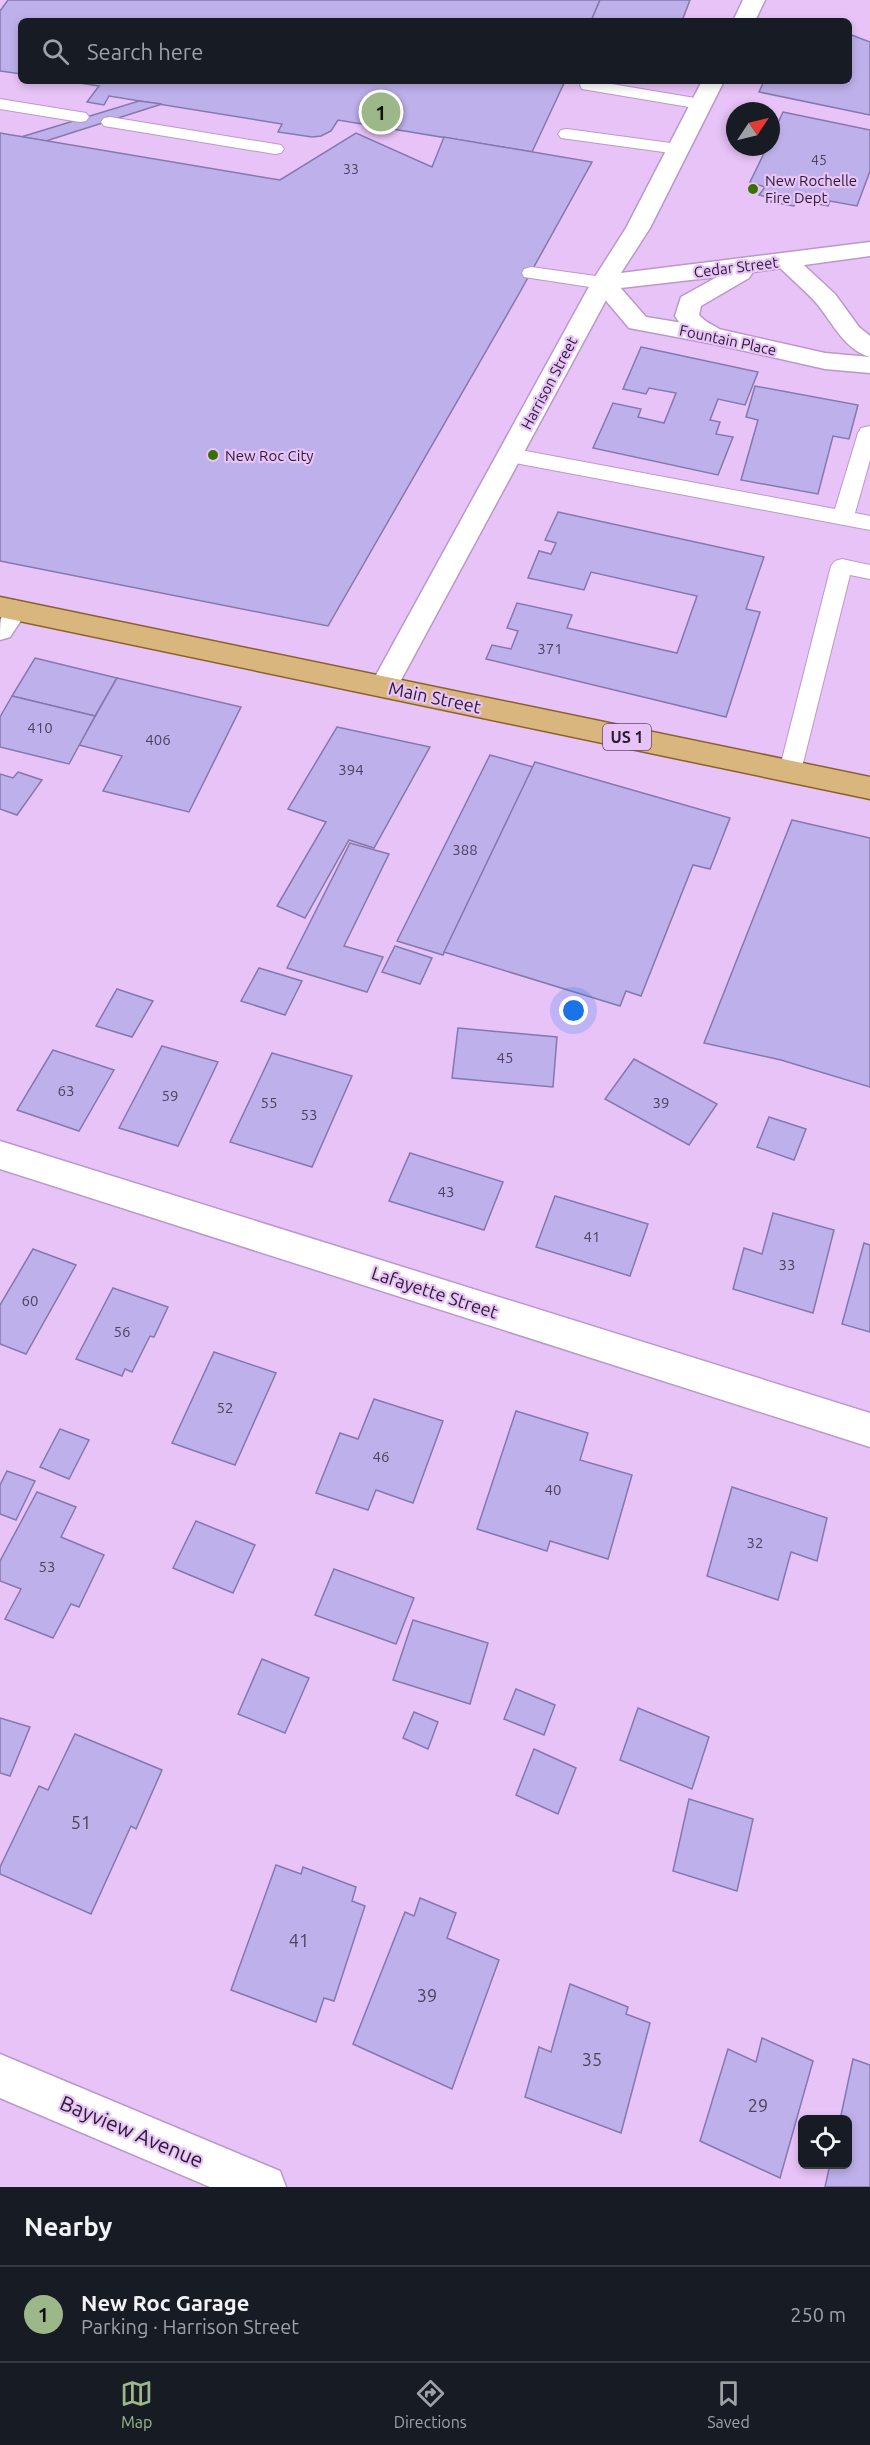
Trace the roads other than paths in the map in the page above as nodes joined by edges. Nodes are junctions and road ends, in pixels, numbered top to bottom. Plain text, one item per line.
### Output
1 (754, 0) edge
2 (745, 18) edge
3 (711, 84) edge
4 (588, 85) dead end
5 (0, 104) edge
6 (701, 104) junction
7 (80, 117) dead end
8 (110, 122) dead end
9 (567, 134) dead end
10 (275, 149) dead end
11 (678, 149) junction
12 (870, 249) edge
13 (786, 261) junction
14 (759, 264) junction
15 (531, 273) dead end
16 (603, 283) junction
17 (714, 336) junction
18 (870, 349) edge
19 (870, 366) edge
20 (870, 433) edge
21 (510, 455) junction
22 (843, 518) junction
23 (870, 524) edge
24 (870, 572) edge
25 (5, 616) edge
26 (384, 686) junction
27 (790, 771) junction
28 (870, 788) edge
29 (0, 1155) edge
30 (870, 1430) edge
31 (0, 2076) edge
32 (264, 2187) edge

1 - 2 street
3 - 6 street, Harrison Street
4 - 6 lane
5 - 7 lane
6 - 11 street, Harrison Street
8 - 10 lane
9 - 11 lane
11 - 16 street, Harrison Street
12 - 13 street, Cedar Street
13 - 14 street, Cedar Street
13 - 18 street
14 - 16 street, Cedar Street
14 - 17 street
15 - 16 lane
16 - 17 street, Fountain Place
16 - 21 street, Harrison Street
17 - 19 street, Fountain Place
20 - 22 lane
21 - 22 lane
21 - 26 street, Harrison Street
22 - 23 lane
24 - 27 lane
25 - 26 main road, Main Street / US 1
26 - 27 main road, Main Street / US 1
27 - 28 main road, Main Street / US 1
29 - 30 street, Lafayette Street
31 - 32 street, Bayview Avenue

